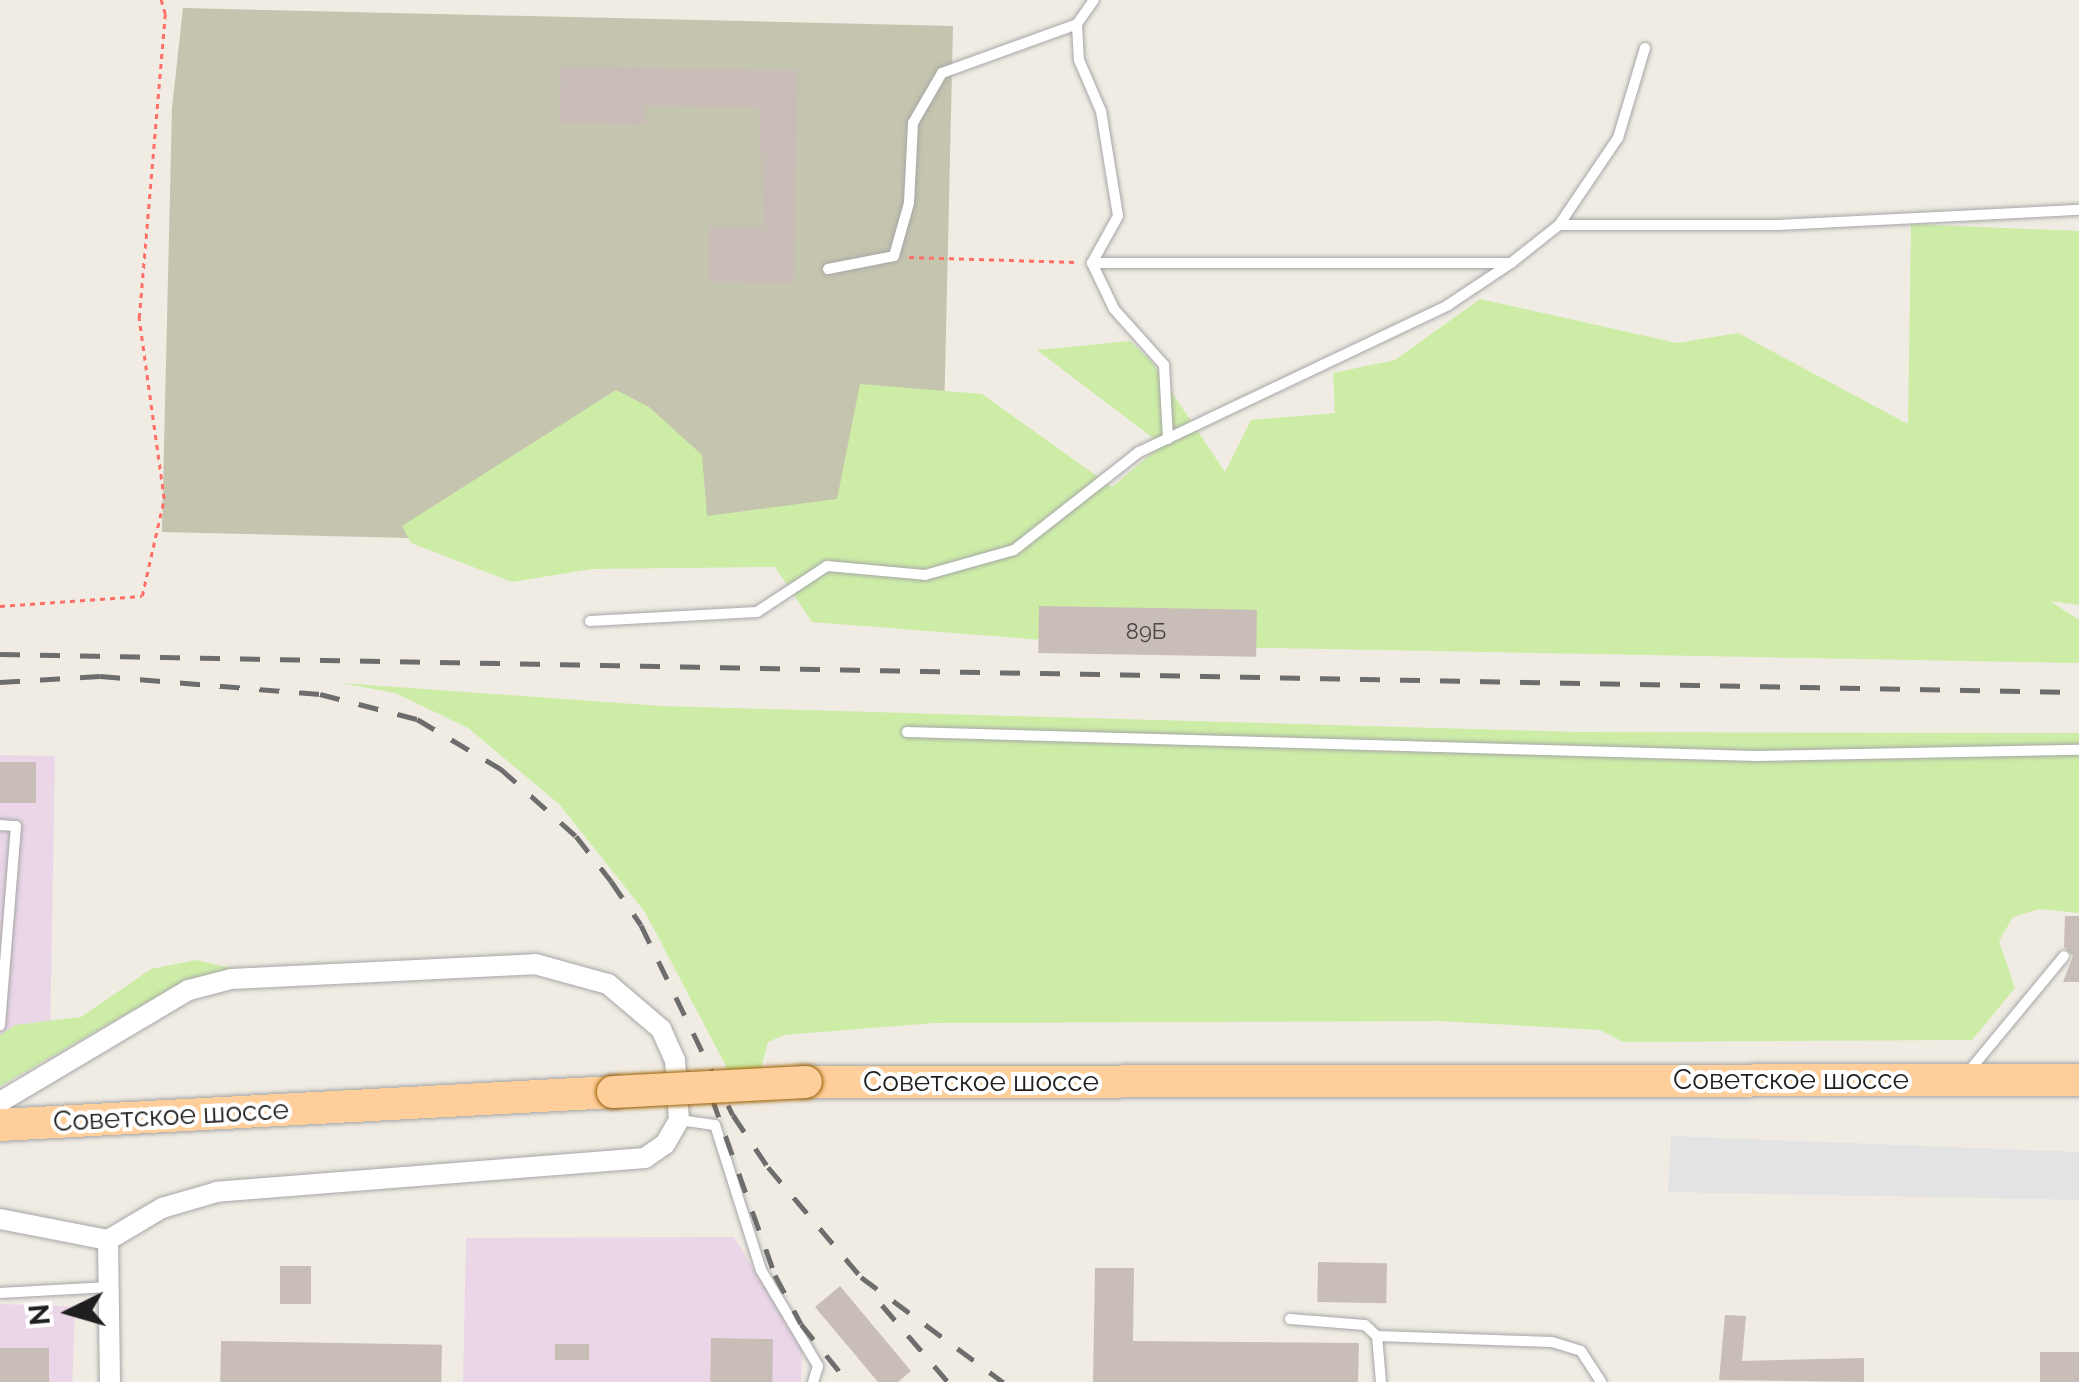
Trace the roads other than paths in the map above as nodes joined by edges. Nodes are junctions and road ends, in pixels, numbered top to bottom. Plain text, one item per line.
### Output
1 (1094, 0) edge
2 (1078, 24) junction
3 (1645, 48) dead end
4 (2079, 210) edge
5 (1559, 224) junction
6 (1092, 262) junction
7 (1511, 263) junction
8 (828, 270) dead end
9 (1168, 439) junction
10 (590, 621) dead end
11 (907, 732) dead end
12 (2079, 750) edge
13 (0, 825) edge
14 (2064, 956) dead end
15 (0, 1026) edge
16 (1962, 1079) junction
17 (2079, 1080) edge
18 (0, 1102) edge
19 (679, 1120) junction
20 (0, 1126) edge
21 (0, 1219) edge
22 (108, 1240) junction
23 (109, 1286) junction
24 (0, 1293) edge
25 (1290, 1319) dead end
26 (1377, 1336) junction
27 (110, 1382) edge
28 (813, 1382) edge
29 (1381, 1382) edge
30 (1601, 1382) edge

1 - 2 lane
2 - 6 lane
2 - 8 lane
3 - 5 lane
4 - 5 lane
5 - 7 lane
6 - 7 lane
6 - 9 lane
7 - 9 lane
9 - 10 lane
11 - 12 lane
13 - 15 lane
14 - 16 lane
16 - 17 main road, Советское шоссе
16 - 20 main road, Советское шоссе, bridge
18 - 19 street
19 - 22 street
19 - 28 lane
21 - 22 street
22 - 23 street
23 - 24 lane
23 - 27 street
25 - 26 lane
26 - 29 lane
26 - 30 lane

